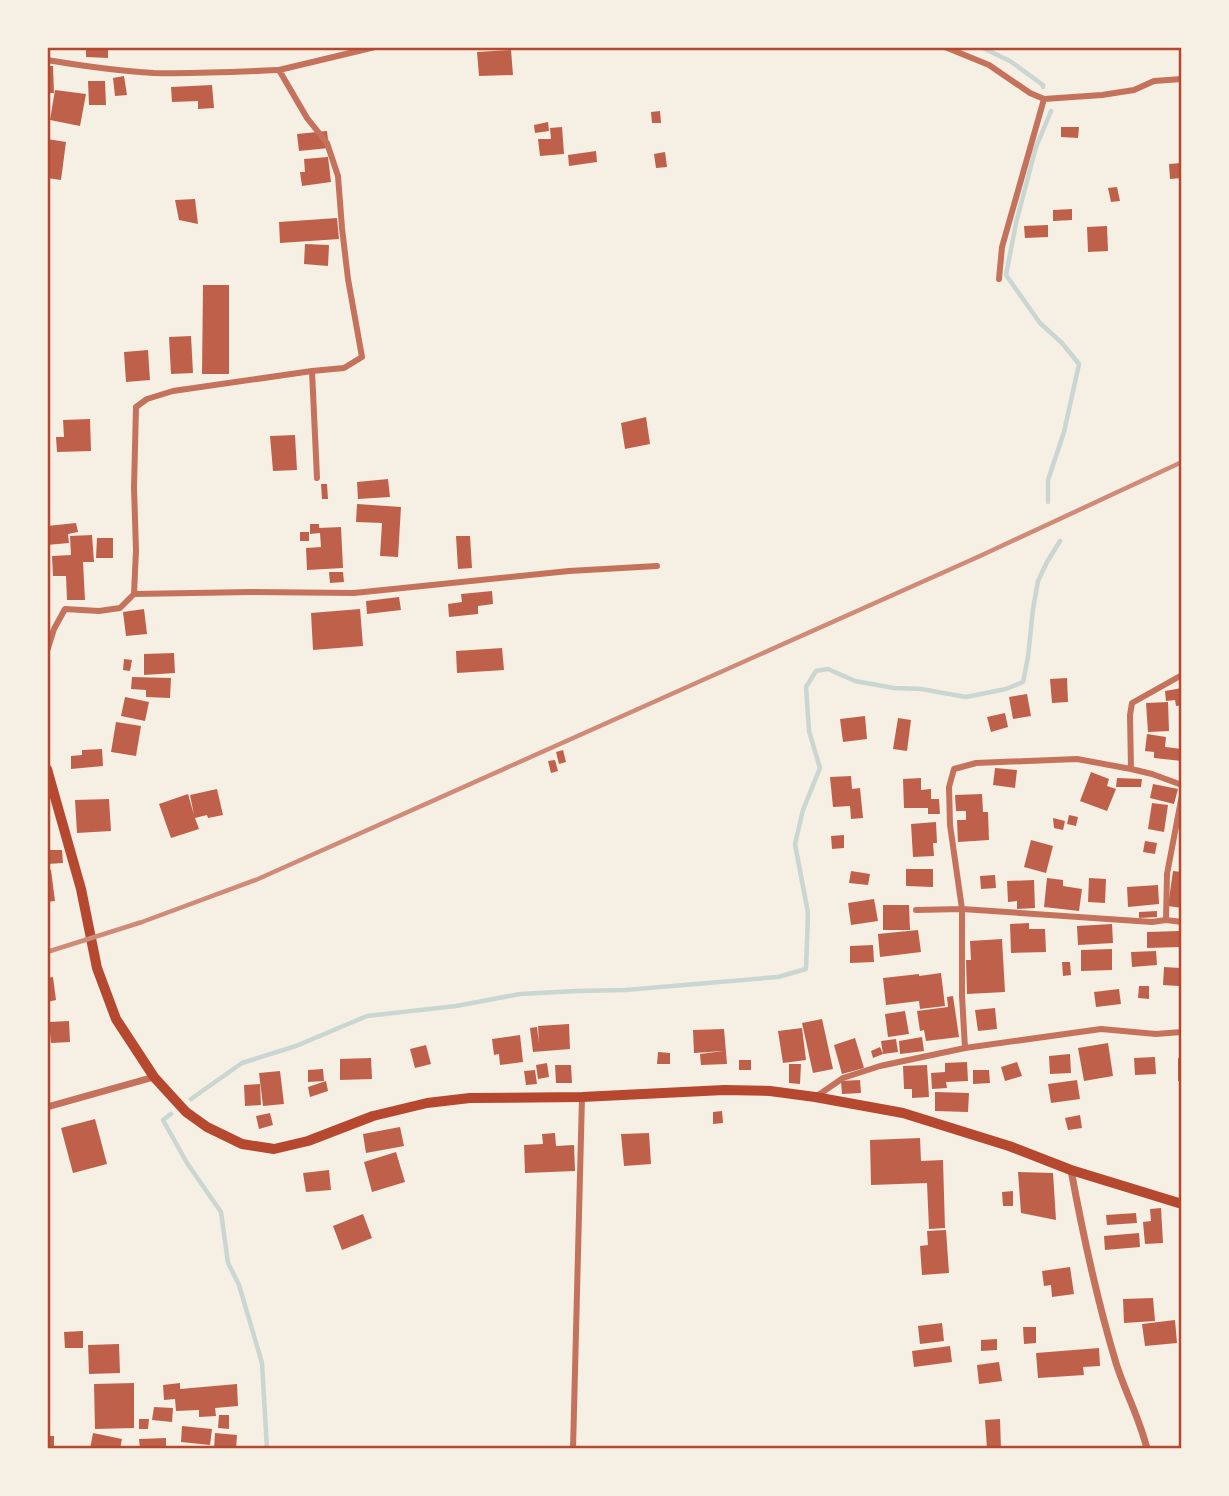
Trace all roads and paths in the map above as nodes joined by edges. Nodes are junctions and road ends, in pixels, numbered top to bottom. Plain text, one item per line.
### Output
1 (375, 47) edge
2 (945, 47) edge
3 (47, 60) edge
4 (279, 70) junction
5 (1182, 79) edge
6 (1044, 99) junction
7 (999, 279) dead end
8 (312, 371) junction
9 (317, 478) dead end
10 (657, 566) dead end
11 (134, 594) junction
12 (47, 651) edge
13 (1182, 676) edge
14 (47, 769) edge
15 (1131, 769) junction
16 (1182, 785) edge
17 (1182, 795) edge
18 (962, 909) junction
19 (916, 910) dead end
20 (1166, 920) junction
21 (1182, 922) edge
22 (1182, 1032) edge
23 (965, 1048) junction
24 (153, 1077) junction
25 (582, 1097) junction
26 (815, 1097) junction
27 (47, 1107) edge
28 (1072, 1170) junction
29 (1182, 1204) edge
30 (573, 1449) edge
31 (1147, 1449) edge

1 - 4 street
2 - 6 street
3 - 4 street
4 - 8 street
5 - 6 street
6 - 7 street
8 - 9 street
8 - 11 street
10 - 11 street
11 - 12 street
13 - 15 street
14 - 24 main road
15 - 16 street
15 - 18 street
17 - 20 street
18 - 19 street
18 - 20 street
18 - 23 street
20 - 21 street
22 - 23 street
23 - 26 street
24 - 25 main road
24 - 27 street
25 - 26 main road
25 - 30 street
26 - 28 main road
28 - 29 main road
28 - 31 street

